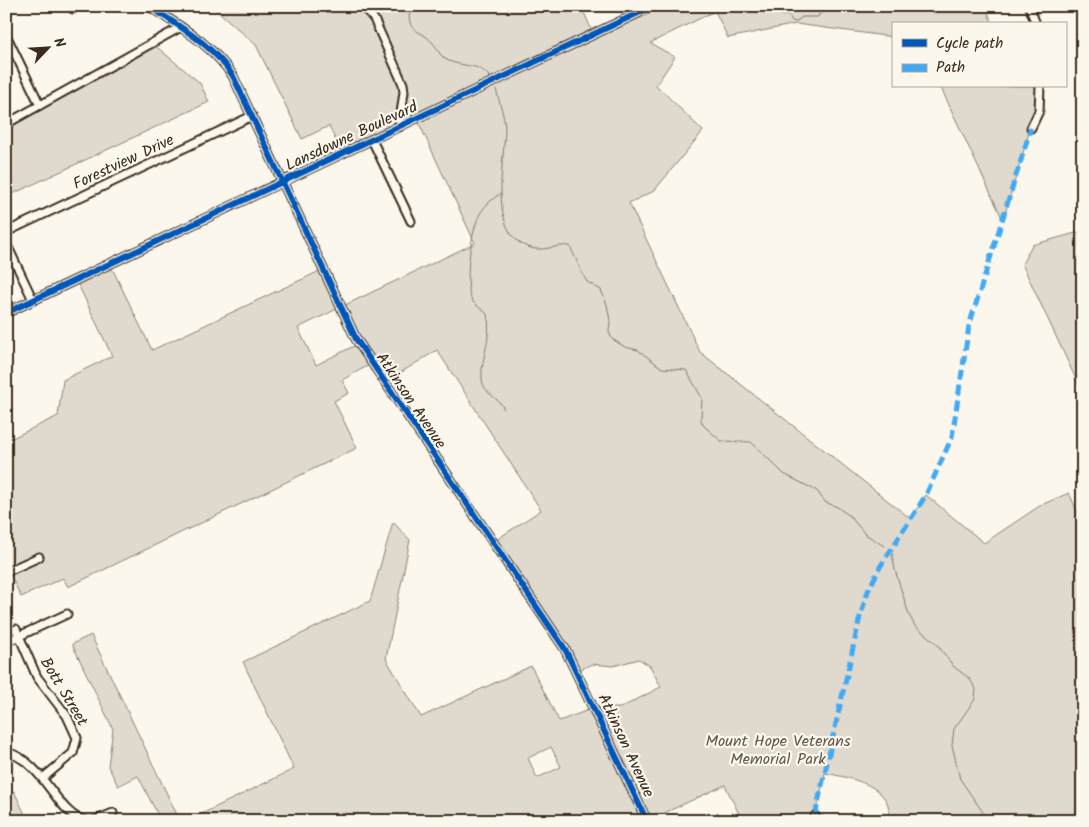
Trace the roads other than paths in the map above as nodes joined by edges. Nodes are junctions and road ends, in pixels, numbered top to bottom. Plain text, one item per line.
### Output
1 (149, 6) edge
2 (363, 6) edge
3 (653, 6) edge
4 (1029, 6) edge
5 (1035, 22) edge
6 (181, 27) junction
7 (6, 35) edge
8 (1040, 88) edge
9 (40, 105) junction
10 (252, 116) junction
11 (6, 124) edge
12 (399, 127) junction
13 (1032, 128) dead end
14 (372, 140) junction
15 (283, 182) junction
16 (411, 221) dead end
17 (6, 232) edge
18 (6, 243) edge
19 (33, 300) junction
20 (6, 313) edge
21 (39, 557) dead end
22 (6, 572) edge
23 (67, 614) dead end
24 (18, 632) junction
25 (6, 642) edge
26 (6, 752) edge
27 (43, 778) junction
28 (113, 813) dead end
29 (87, 821) edge
30 (92, 821) edge
31 (647, 821) edge

1 - 6 street, Atkinson Avenue
2 - 12 street
3 - 12 street, Lansdowne Boulevard
4 - 5 street
6 - 9 street
6 - 10 street, Atkinson Avenue
7 - 9 street
8 - 13 street
9 - 11 street
10 - 15 street, Atkinson Avenue
10 - 17 street, Forestview Drive
12 - 14 street, Lansdowne Boulevard
14 - 15 street, Lansdowne Boulevard
14 - 16 street
15 - 19 street, Lansdowne Boulevard
15 - 31 street, Atkinson Avenue
18 - 19 street
19 - 20 street, Lansdowne Boulevard
21 - 22 street
23 - 24 street
24 - 25 street
24 - 27 street, Bott Street
26 - 27 street
27 - 29 street
28 - 30 street

